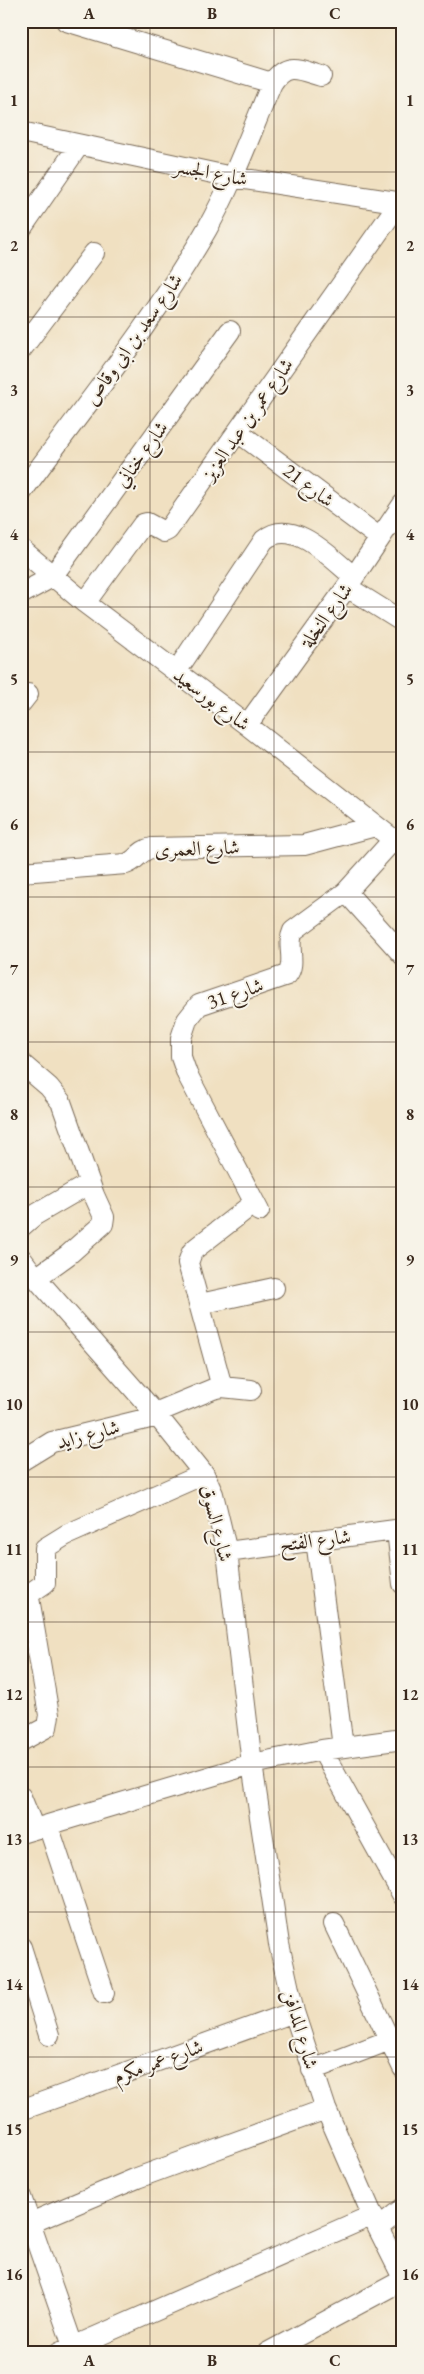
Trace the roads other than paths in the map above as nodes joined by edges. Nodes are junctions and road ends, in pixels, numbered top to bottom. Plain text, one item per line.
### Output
1 (66, 21) edge
2 (321, 76) dead end
3 (272, 84) junction
4 (21, 132) edge
5 (79, 145) junction
6 (232, 178) junction
7 (401, 203) edge
8 (21, 229) edge
9 (94, 253) dead end
10 (230, 331) dead end
11 (21, 350) edge
12 (238, 432) junction
13 (21, 493) edge
14 (403, 504) edge
15 (380, 538) junction
16 (21, 549) edge
17 (52, 576) junction
18 (350, 582) junction
19 (21, 594) edge
20 (85, 603) junction
21 (403, 622) edge
22 (176, 672) junction
23 (247, 725) junction
24 (375, 826) junction
25 (398, 844) edge
26 (21, 872) edge
27 (346, 892) junction
28 (403, 955) edge
29 (21, 1063) edge
30 (90, 1183) junction
31 (21, 1227) edge
32 (21, 1258) edge
33 (36, 1278) junction
34 (274, 1288) dead end
35 (200, 1304) junction
36 (222, 1387) junction
37 (251, 1390) dead end
38 (156, 1414) junction
39 (21, 1461) edge
40 (204, 1474) junction
41 (400, 1530) edge
42 (316, 1540) junction
43 (227, 1552) junction
44 (403, 1584) edge
45 (403, 1739) edge
46 (21, 1740) edge
47 (343, 1747) junction
48 (322, 1750) junction
49 (252, 1764) junction
50 (21, 1798) edge
51 (34, 1829) edge
52 (403, 1896) edge
53 (334, 1924) dead end
54 (21, 1947) edge
55 (104, 1993) dead end
56 (294, 2012) junction
57 (49, 2035) dead end
58 (396, 2038) edge
59 (403, 2068) edge
60 (312, 2070) junction
61 (326, 2109) junction
62 (21, 2110) edge
63 (21, 2197) edge
64 (403, 2208) edge
65 (375, 2222) junction
66 (26, 2225) edge
67 (403, 2279) edge
68 (66, 2350) edge
69 (267, 2353) edge

1 - 3 street
2 - 3 street
3 - 6 street, شارع سعد بن ابى وقاص
4 - 5 street, شارع الجسر
5 - 6 street, شارع الجسر
5 - 8 street
6 - 7 street, شارع الجسر
6 - 13 street, شارع سعد بن ابى وقاص
7 - 12 street, شارع عمر بن عبد العزيز
9 - 11 street
10 - 17 street, شارع خناني
12 - 15 street, شارع 21
12 - 20 street, شارع عمر بن عبد العزيز
14 - 15 street, شارع النخلة
15 - 18 street, شارع النخلة
16 - 17 street, شارع بورسعيد
17 - 19 street
17 - 20 street, شارع بورسعيد
18 - 21 street
18 - 22 street
18 - 23 street, شارع النخلة
20 - 22 street, شارع بورسعيد
22 - 23 street, شارع بورسعيد
23 - 24 street, شارع بورسعيد
24 - 25 street, شارع بورسعيد
24 - 26 street, شارع العمرى
25 - 27 street, شارع 31
27 - 28 street
27 - 35 street, شارع 31
29 - 30 street
30 - 31 street
30 - 33 street
32 - 33 street, شارع السوق
33 - 38 street, شارع السوق
34 - 35 street
35 - 36 street
36 - 37 street
36 - 38 street, شارع زايد
38 - 39 street, شارع زايد
38 - 40 street, شارع السوق
40 - 43 street, شارع السوق
40 - 46 street
41 - 42 street, شارع الفتح
41 - 44 street
42 - 43 street, شارع الفتح
42 - 47 street
43 - 49 street, شارع السوق
45 - 47 street
47 - 48 street
48 - 49 street
48 - 52 street
49 - 51 street
49 - 56 street, شارع المدافن
50 - 51 street
51 - 55 street
53 - 58 street
54 - 57 street
56 - 60 street, شارع المدافن
56 - 62 street, شارع عمر مكرم
58 - 59 street
58 - 60 street
60 - 61 street, شارع المدافن
61 - 65 street, شارع المدافن
61 - 66 street
63 - 66 street
64 - 65 street
65 - 67 street, شارع المدافن
65 - 68 street
66 - 68 street
67 - 69 street

